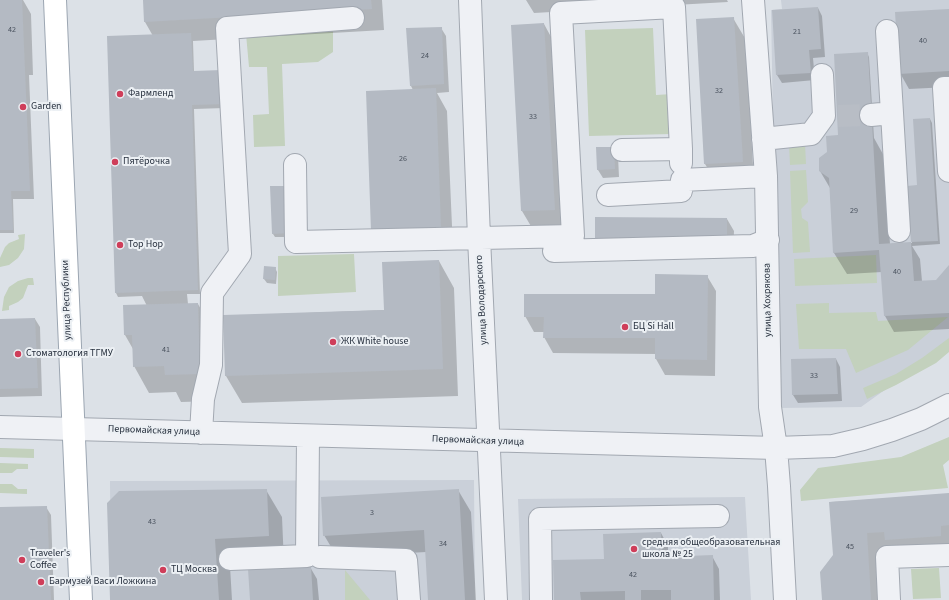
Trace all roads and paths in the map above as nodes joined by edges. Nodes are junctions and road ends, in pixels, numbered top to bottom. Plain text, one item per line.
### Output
1 (55, 0) edge
2 (753, 5) edge
3 (471, 10) edge
4 (353, 18) dead end
5 (887, 30) dead end
6 (822, 75) dead end
7 (949, 88) edge
8 (892, 113) junction
9 (871, 114) tunnel mouth
10 (763, 139) junction
11 (681, 149) junction
12 (622, 150) dead end
13 (295, 165) dead end
14 (949, 171) edge
15 (766, 176) junction
16 (682, 180) junction
17 (608, 195) dead end
18 (899, 231) dead end
19 (479, 238) junction
20 (768, 240) junction
21 (554, 251) dead end
22 (949, 405) edge
23 (0, 428) edge
24 (73, 429) junction
25 (201, 433) junction
26 (308, 436) junction
27 (489, 441) junction
28 (776, 448) junction
29 (718, 516) dead end
30 (949, 555) edge
31 (320, 557) dead end
32 (230, 559) dead end
33 (82, 600) edge
34 (409, 600) edge
35 (496, 600) edge
36 (542, 600) edge
37 (785, 600) edge
38 (889, 600) edge

1 - 24 main road, улица Республики
2 - 10 street, улица Хохрякова
3 - 19 street, улица Володарского
4 - 25 street
5 - 8 street
6 - 10 street
7 - 14 street
8 - 9 street
8 - 18 street
10 - 15 street, улица Хохрякова
11 - 12 street
11 - 16 street
11 - 19 street
13 - 19 street
15 - 16 street
15 - 20 street, улица Хохрякова
16 - 17 street
19 - 27 street, улица Володарского
20 - 21 street
20 - 28 street, улица Хохрякова
22 - 28 street, Первомайская улица
23 - 24 street, Первомайская улица
24 - 25 street, Первомайская улица
24 - 33 main road, улица Республики
25 - 26 street, Первомайская улица
26 - 27 street, Первомайская улица
26 - 32 street
27 - 28 street, Первомайская улица
27 - 35 street, улица Володарского
28 - 37 street, улица Хохрякова
29 - 36 street
30 - 38 street
31 - 34 street

